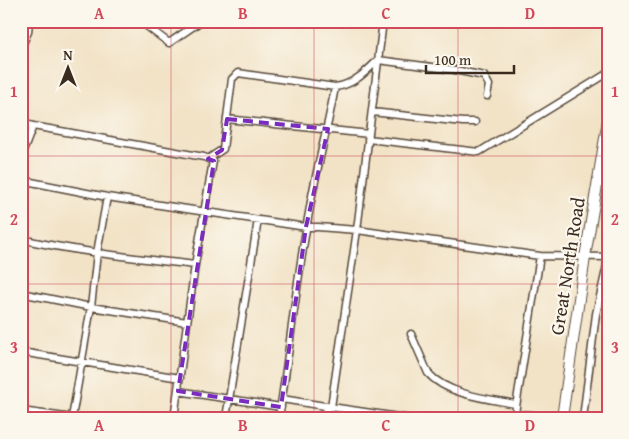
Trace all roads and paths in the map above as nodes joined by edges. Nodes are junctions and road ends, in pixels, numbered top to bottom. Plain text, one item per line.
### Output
1 (29, 21) edge
2 (140, 21) edge
3 (201, 21) edge
4 (383, 21) edge
5 (21, 48) edge
6 (378, 60) junction
7 (608, 73) edge
8 (335, 87) junction
9 (487, 96) dead end
10 (372, 112) junction
11 (227, 119) junction
12 (608, 120) edge
13 (21, 122) edge
14 (475, 122) dead end
15 (33, 126) junction
16 (328, 129) junction
17 (369, 136) junction
18 (21, 157) edge
19 (208, 158) junction
20 (21, 180) edge
21 (603, 182) edge
22 (107, 197) junction
23 (204, 213) junction
24 (258, 220) junction
25 (306, 228) junction
26 (356, 230) junction
27 (21, 239) edge
28 (97, 253) junction
29 (540, 256) junction
30 (585, 257) junction
31 (608, 257) edge
32 (195, 265) junction
33 (21, 293) edge
34 (91, 307) junction
35 (187, 322) junction
36 (411, 334) dead end
37 (21, 352) edge
38 (81, 362) junction
39 (180, 378) junction
40 (178, 391) junction
41 (229, 399) junction
42 (282, 399) junction
43 (516, 404) junction
44 (281, 407) junction
45 (329, 407) junction
46 (21, 411) edge
47 (515, 413) junction
48 (394, 417) edge
49 (72, 418) edge
50 (174, 418) edge
51 (226, 418) edge
52 (279, 418) edge
53 (325, 418) edge
54 (405, 418) edge
55 (502, 418) edge
56 (556, 418) edge
57 (562, 418) edge
58 (582, 418) edge

1 - 5 street
2 - 3 street
4 - 6 street
6 - 8 street
6 - 9 street
6 - 10 street
7 - 17 street
8 - 11 street
8 - 16 street
10 - 14 street
10 - 17 street
11 - 16 street
11 - 19 street
12 - 21 highway, Great North Road
13 - 15 street
15 - 18 street
15 - 19 street
16 - 17 street
16 - 25 street
17 - 26 street
19 - 23 street
20 - 22 street
21 - 30 highway, Great North Road
22 - 23 street
22 - 28 street
23 - 24 street
23 - 32 street
24 - 25 street
24 - 41 street
25 - 26 street
25 - 42 street
26 - 29 street
26 - 45 street
27 - 28 street
28 - 32 street
28 - 34 street
29 - 30 street
29 - 43 street
30 - 31 street
30 - 57 highway, Great North Road
31 - 58 street
32 - 35 street
33 - 34 street
34 - 35 street
34 - 38 street
35 - 39 street
36 - 43 street
37 - 38 street
38 - 39 street
38 - 49 street
39 - 40 street
40 - 41 street
40 - 50 street
41 - 44 street
41 - 51 street
42 - 44 street
42 - 45 street
43 - 47 street
44 - 52 street
45 - 48 street
45 - 53 street
46 - 49 street
47 - 55 street
47 - 56 street
48 - 54 street

